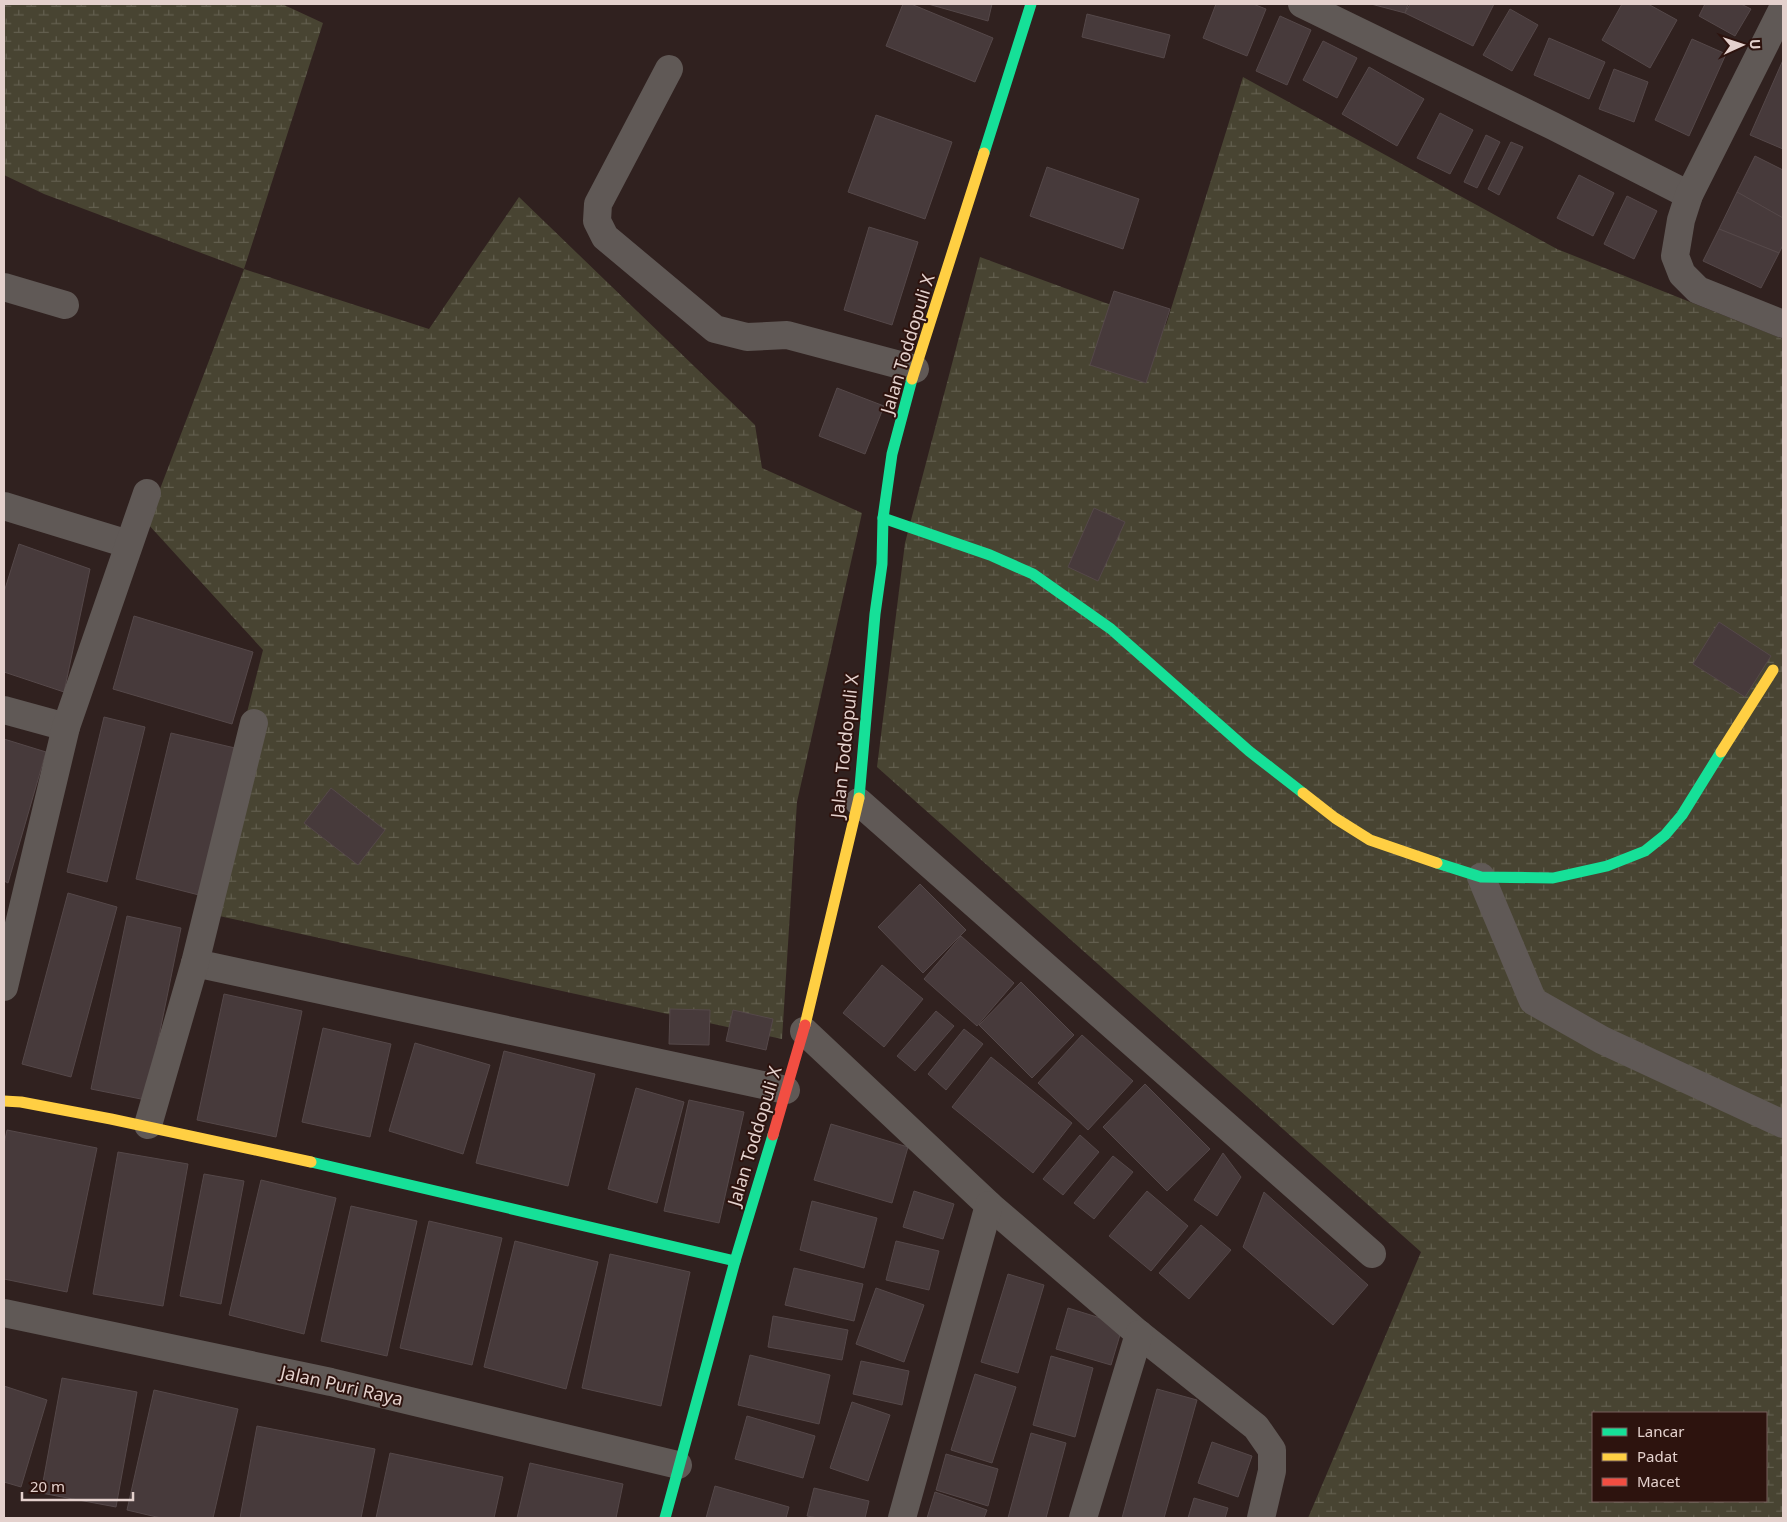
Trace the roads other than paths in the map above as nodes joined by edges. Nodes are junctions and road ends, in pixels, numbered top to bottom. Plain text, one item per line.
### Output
1 (1031, 4) edge
2 (1302, 4) edge
3 (1783, 8) edge
4 (669, 69) dead end
5 (1689, 195) junction
6 (4, 287) edge
7 (65, 304) dead end
8 (1783, 324) edge
9 (915, 370) junction
10 (147, 493) dead end
11 (4, 506) edge
12 (883, 518) junction
13 (128, 544) junction
14 (1773, 670) dead end
15 (4, 710) edge
16 (254, 723) dead end
17 (66, 727) junction
18 (859, 802) junction
19 (1482, 877) junction
20 (12, 923) edge
21 (195, 963) junction
22 (4, 987) edge
23 (804, 1031) junction
24 (786, 1090) junction
25 (4, 1101) edge
26 (1783, 1124) edge
27 (148, 1125) junction
28 (989, 1205) junction
29 (1372, 1254) dead end
30 (736, 1262) junction
31 (4, 1313) edge
32 (1139, 1334) junction
33 (678, 1465) junction
34 (665, 1518) edge
35 (902, 1518) edge
36 (1084, 1518) edge
37 (1261, 1518) edge

1 - 9 street, Jalan Toddopuli X
2 - 5 street
3 - 5 street
4 - 9 street
5 - 8 street
6 - 7 street
9 - 12 street, Jalan Toddopuli X
10 - 13 street
11 - 13 street
12 - 18 street, Jalan Toddopuli X
12 - 19 street
13 - 17 street
14 - 19 street
15 - 17 street
16 - 21 street
17 - 20 street
18 - 23 street, Jalan Toddopuli X
18 - 29 street
19 - 26 street
20 - 22 street
21 - 24 street
21 - 27 street
23 - 24 street, Jalan Toddopuli X
23 - 28 street
24 - 30 street, Jalan Toddopuli X
25 - 27 street
27 - 30 street
28 - 32 street
28 - 35 street
30 - 33 street, Jalan Toddopuli X
31 - 33 street, Jalan Puri Raya
32 - 36 street
32 - 37 street
33 - 34 street, Jalan Toddopuli X

